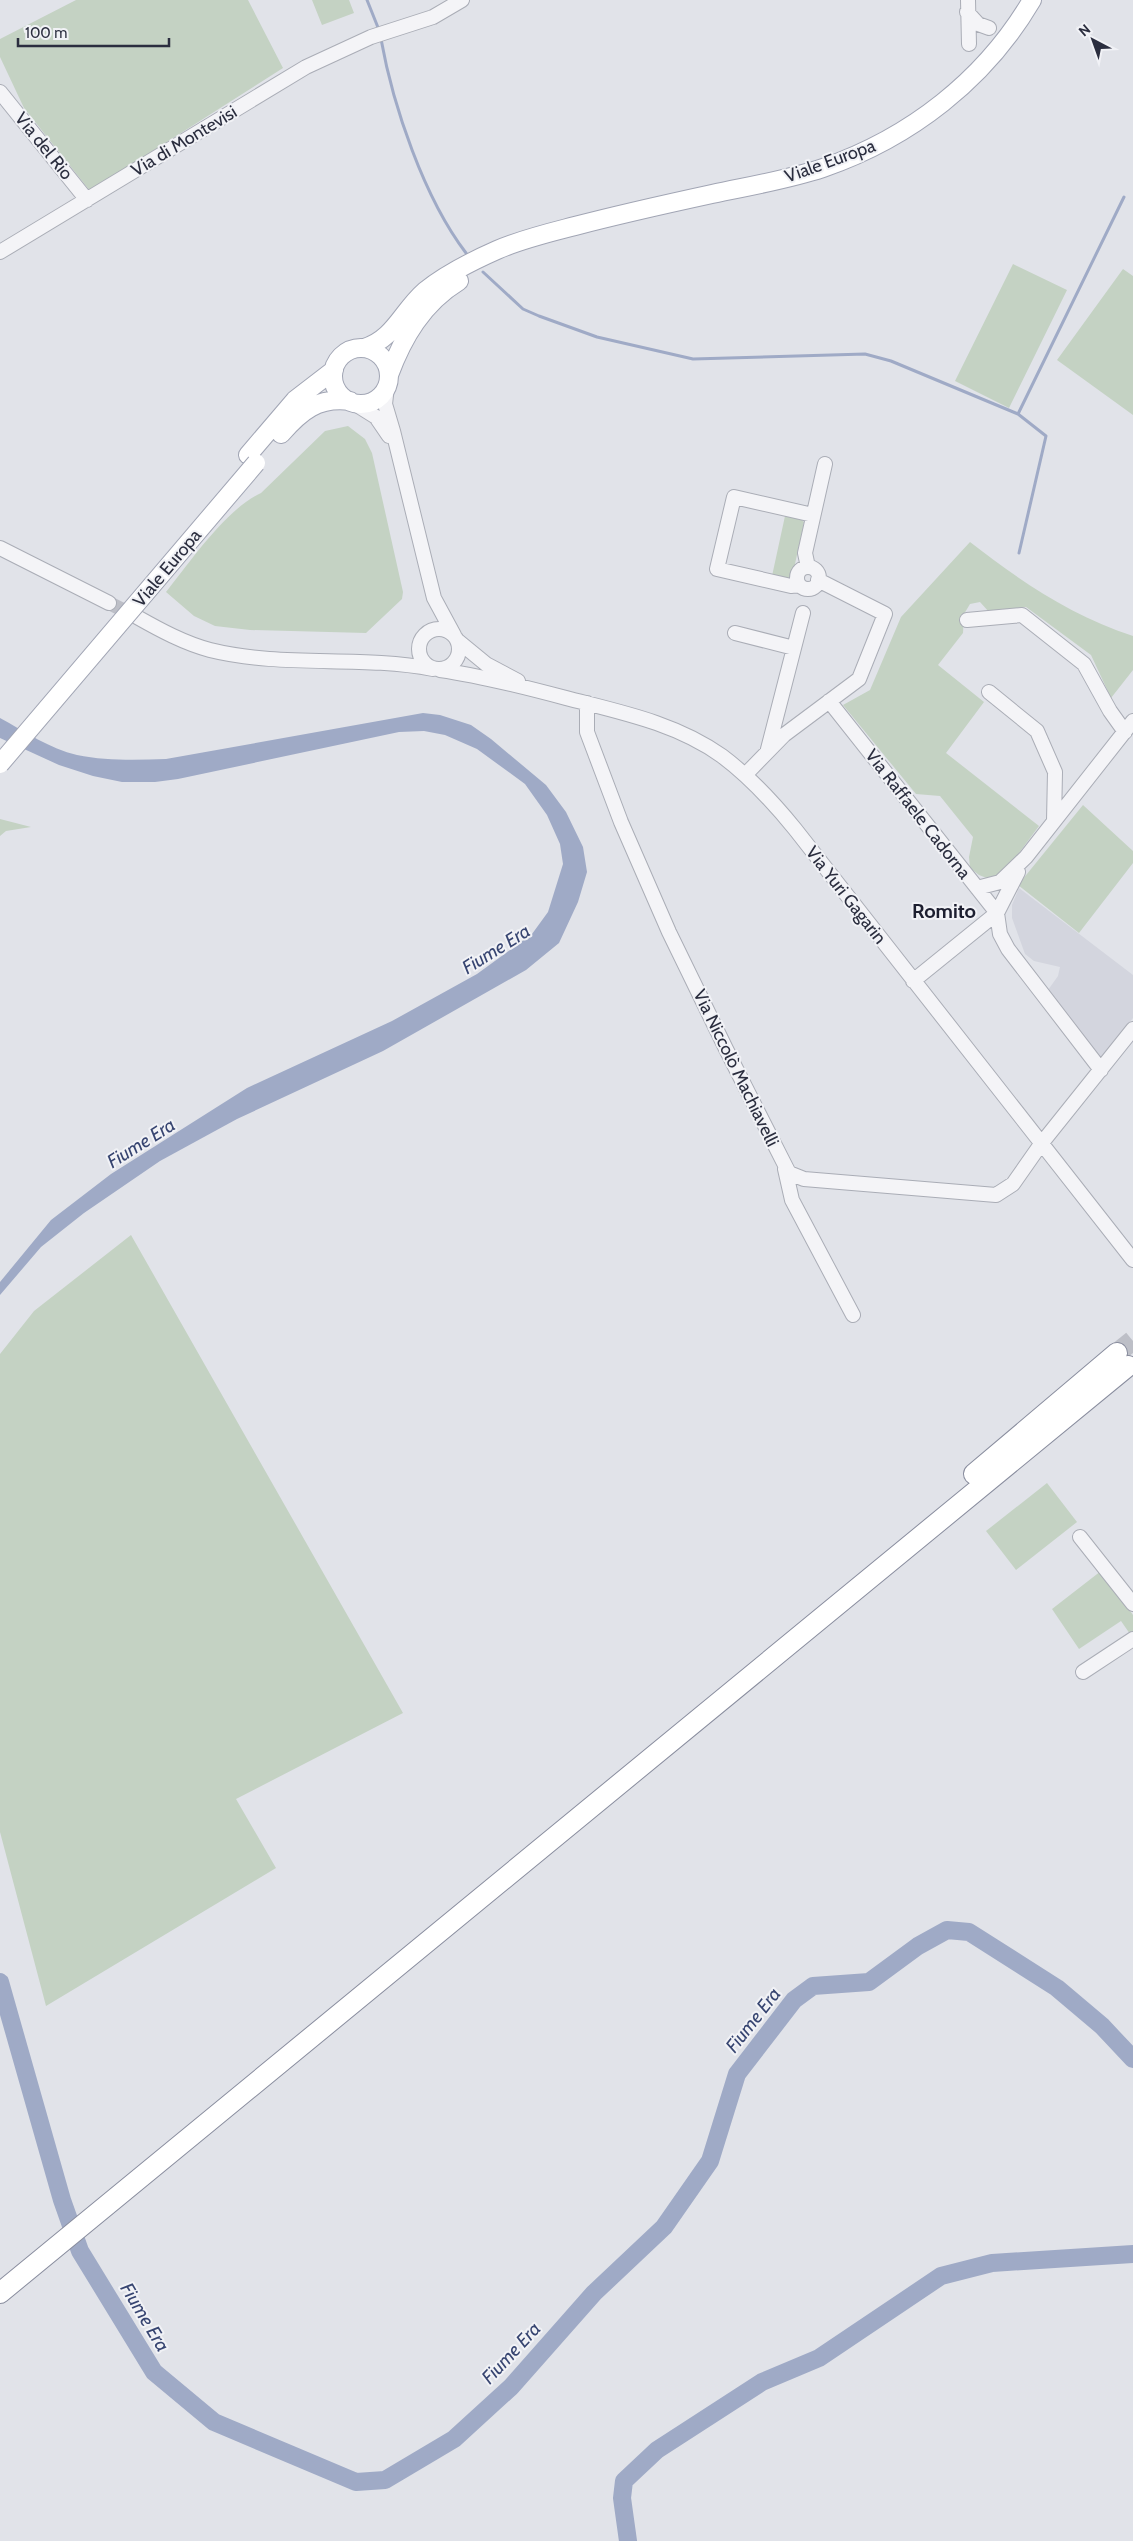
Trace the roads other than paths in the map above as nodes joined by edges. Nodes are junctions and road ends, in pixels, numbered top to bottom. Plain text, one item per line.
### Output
1 (462, 0) edge
2 (1032, 0) edge
3 (968, 6) edge
4 (989, 28) dead end
5 (969, 44) dead end
6 (0, 92) edge
7 (87, 200) junction
8 (574, 226) junction
9 (0, 252) edge
10 (364, 348) junction
11 (334, 370) junction
12 (388, 381) junction
13 (351, 402) junction
14 (397, 452) junction
15 (252, 459) junction
16 (825, 464) dead end
17 (813, 515) junction
18 (0, 548) edge
19 (808, 566) junction
20 (818, 580) junction
21 (799, 585) junction
22 (434, 598) junction
23 (109, 603) tunnel mouth
24 (803, 613) dead end
25 (137, 617) tunnel mouth
26 (967, 620) dead end
27 (735, 633) dead end
28 (456, 638) junction
29 (422, 639) junction
30 (794, 648) junction
31 (385, 662) junction
32 (436, 670) junction
33 (536, 690) junction
34 (989, 692) dead end
35 (828, 701) junction
36 (587, 704) junction
37 (1129, 726) edge
38 (0, 746) edge
39 (768, 748) junction
40 (0, 764) edge
41 (745, 775) junction
42 (1054, 821) junction
43 (1026, 857) junction
44 (977, 888) junction
45 (998, 913) junction
46 (913, 981) junction
47 (1133, 1029) edge
48 (1101, 1070) junction
49 (1042, 1144) junction
50 (785, 1169) junction
51 (1133, 1260) edge
52 (853, 1316) dead end
53 (1122, 1360) tunnel mouth
54 (1080, 1537) dead end
55 (1133, 1604) edge
56 (1133, 1639) edge
57 (1083, 1672) dead end
58 (236, 2090) junction
59 (0, 2277) edge
60 (0, 2293) edge

1 - 7 street, Via di Montevisi
2 - 8 main road, Viale Europa
3 - 4 street
3 - 5 street
6 - 7 street, Via del Rio
7 - 9 street, Via di Montevisi
8 - 10 main road, Viale Europa
8 - 12 main road, Viale Europa
10 - 11 main road, Viale Europa
10 - 12 main road
11 - 13 main road
11 - 15 main road, Viale Europa
12 - 13 main road, Viale Europa
12 - 14 street
13 - 14 street
13 - 15 main road, Viale Europa
14 - 22 street
15 - 38 main road, Viale Europa
15 - 40 main road, Viale Europa, bridge
16 - 17 street
17 - 19 street
17 - 21 street
18 - 23 street
19 - 20 street
19 - 21 street
20 - 21 street
20 - 35 street
22 - 28 street
22 - 29 street
24 - 30 street
25 - 31 street
26 - 37 street
27 - 30 street
28 - 29 street
28 - 32 street
28 - 33 street
29 - 31 street
29 - 32 street
30 - 39 street
31 - 32 street
32 - 33 street
33 - 36 street, Via Yuri Gagarin
34 - 42 street
35 - 39 street
35 - 44 street, Via Raffaele Cadorna
36 - 41 street, Via Yuri Gagarin
36 - 50 street, Via Niccolò Machiavelli
37 - 42 street
39 - 41 street
41 - 46 street, Via Yuri Gagarin
42 - 43 street
43 - 44 street
43 - 45 street
44 - 45 street, Via Raffaele Cadorna
45 - 46 street
45 - 48 street
46 - 49 street, Via Yuri Gagarin
47 - 48 street, Via Niccolò Machiavelli
48 - 49 street, Via Niccolò Machiavelli
49 - 50 street, Via Niccolò Machiavelli
49 - 51 street, Via Yuri Gagarin
50 - 52 street
53 - 58 highway
54 - 55 street
56 - 57 street
58 - 59 highway
58 - 60 highway

